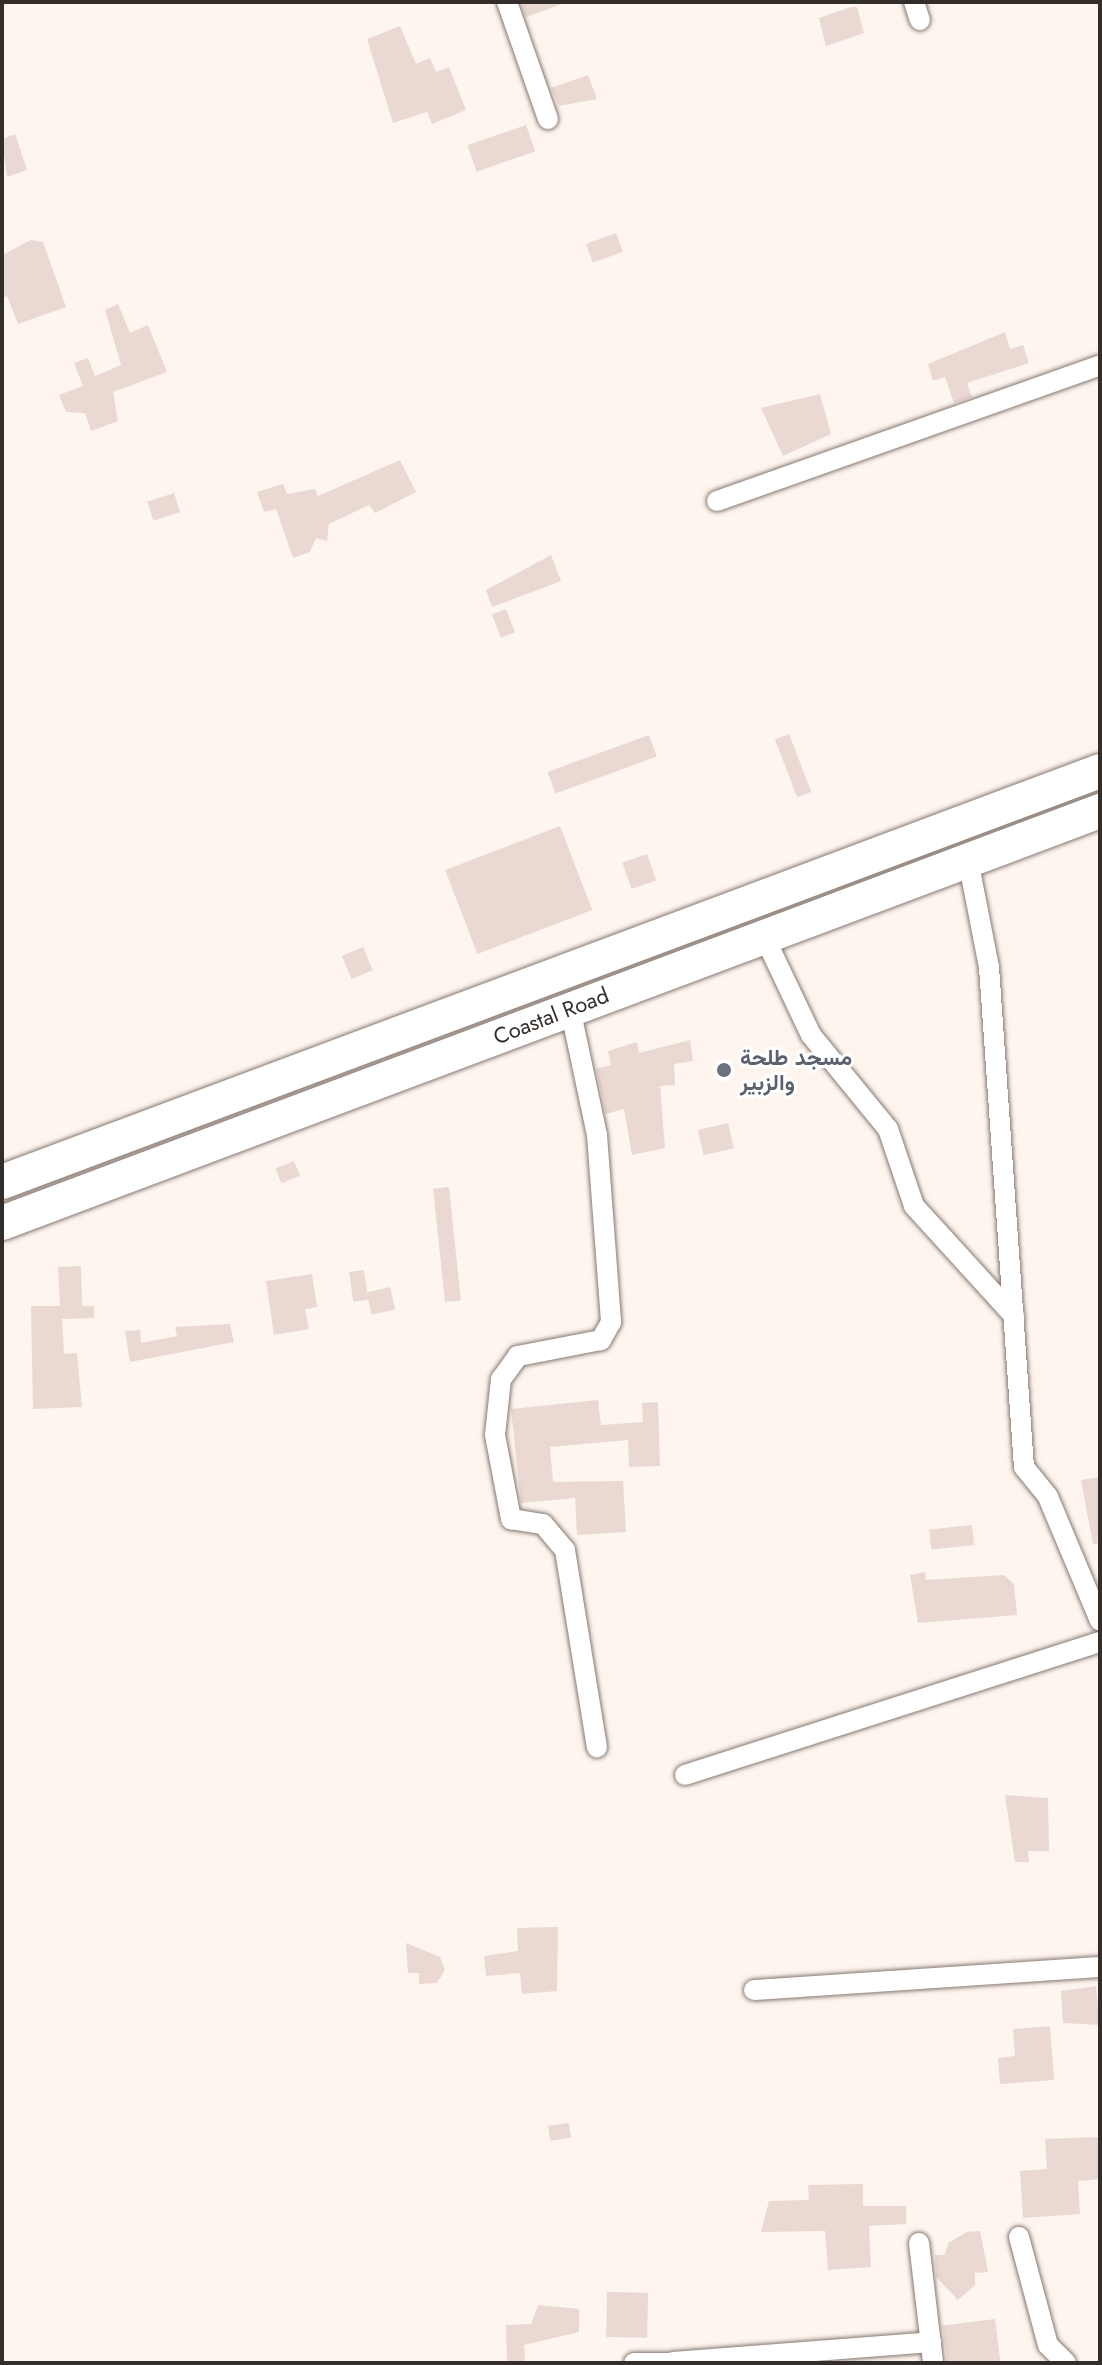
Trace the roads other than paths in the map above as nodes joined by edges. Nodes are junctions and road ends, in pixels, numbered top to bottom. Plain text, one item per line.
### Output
1 (507, 2) edge
2 (548, 119) dead end
3 (1100, 365) edge
4 (717, 501) dead end
5 (1100, 771) edge
6 (1100, 811) edge
7 (968, 860) junction
8 (764, 936) junction
9 (570, 1008) junction
10 (2, 1182) edge
11 (2, 1223) edge
12 (1014, 1316) junction
13 (1100, 1621) edge
14 (1100, 1642) edge
15 (597, 1747) dead end
16 (685, 1775) dead end
17 (1100, 1967) edge
18 (754, 1990) dead end
19 (1019, 2237) dead end
20 (919, 2243) dead end
21 (932, 2353) edge
22 (634, 2363) edge
23 (673, 2363) edge
24 (1066, 2363) edge

1 - 2 street
3 - 4 street
5 - 10 highway, Coastal Road
6 - 7 highway, Coastal Road
7 - 8 highway, Coastal Road
7 - 12 street
8 - 9 highway, Coastal Road
8 - 12 street
9 - 11 highway, Coastal Road
9 - 15 street
12 - 13 street
14 - 16 street
17 - 18 street
19 - 24 street
20 - 21 street
21 - 23 street
22 - 23 street

